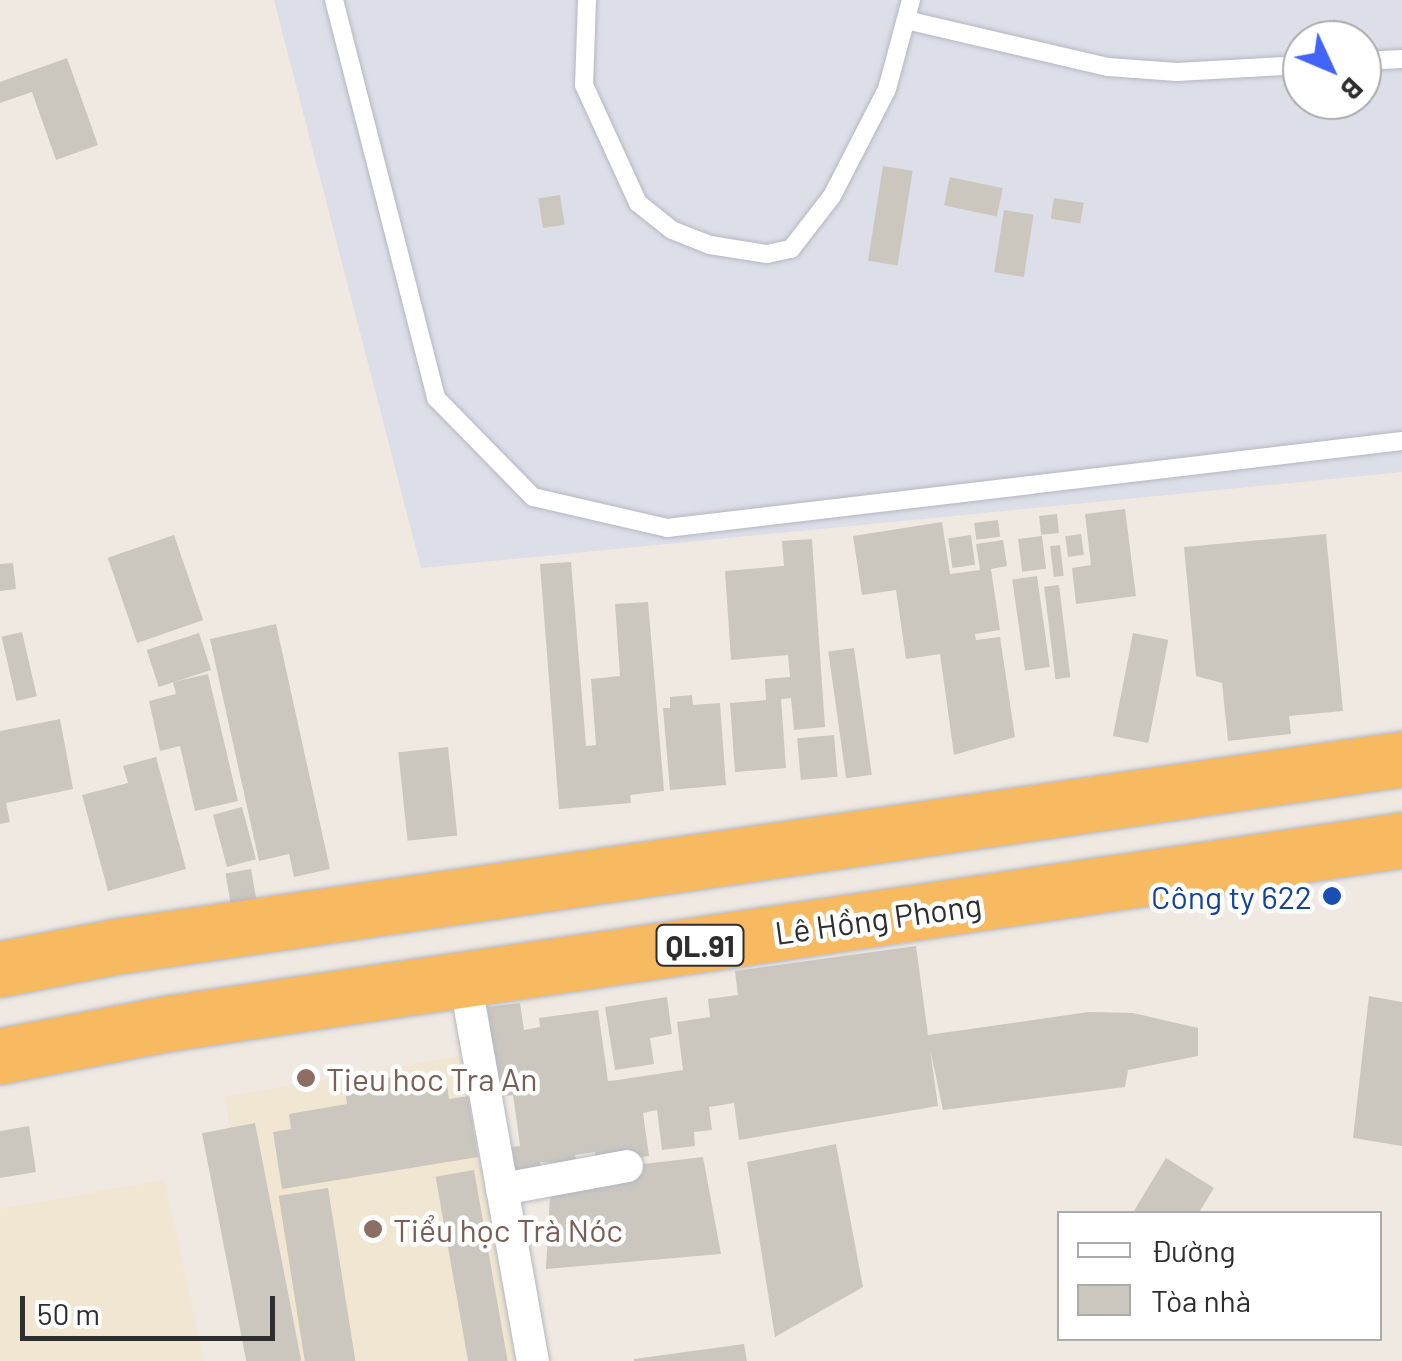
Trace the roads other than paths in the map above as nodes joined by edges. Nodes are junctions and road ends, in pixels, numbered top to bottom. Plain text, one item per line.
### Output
1 (334, 0) edge
2 (587, 0) edge
3 (911, 0) edge
4 (906, 20) junction
5 (1282, 65) edge
6 (1402, 441) edge
7 (1402, 759) edge
8 (1402, 840) edge
9 (0, 969) edge
10 (464, 980) junction
11 (0, 1056) edge
12 (626, 1166) dead end
13 (502, 1188) junction
14 (533, 1361) edge

1 - 6 lane
2 - 4 lane
3 - 4 lane
4 - 5 lane
7 - 9 highway
8 - 10 highway, Lê Hồng Phong / QL.91
10 - 11 highway, Lê Hồng Phong / QL.91
10 - 13 street
12 - 13 street
13 - 14 street

